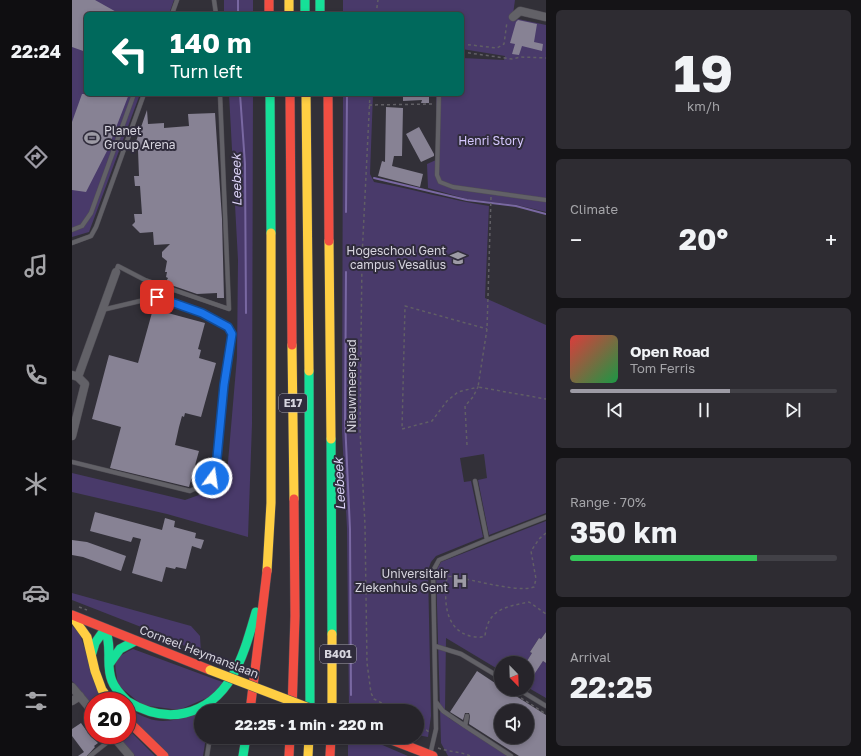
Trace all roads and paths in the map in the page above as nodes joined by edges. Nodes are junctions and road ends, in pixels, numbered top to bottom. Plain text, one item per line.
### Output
1 (177, 0) edge
2 (214, 0) edge
3 (289, 0) edge
4 (305, 0) edge
5 (320, 0) edge
6 (330, 0) edge
7 (378, 0) edge
8 (173, 12) edge
9 (216, 12) edge
10 (289, 12) edge
11 (305, 12) edge
12 (320, 12) edge
13 (330, 12) edge
14 (376, 12) edge
15 (513, 17) joint
16 (546, 17) edge
17 (464, 44) edge
18 (464, 52) edge
19 (546, 58) edge
20 (133, 96) edge
21 (143, 96) edge
22 (220, 96) edge
23 (270, 96) edge
24 (290, 96) edge
25 (306, 96) edge
26 (327, 96) edge
27 (370, 96) edge
28 (439, 96) edge
29 (438, 104) junction
30 (369, 105) junction
31 (491, 200) dead end
32 (546, 200) edge
33 (72, 230) edge
34 (72, 243) edge
35 (116, 272) joint
36 (102, 310) junction
37 (488, 329) junction
38 (75, 376) edge
39 (478, 387) junction
40 (546, 399) edge
41 (72, 436) edge
42 (467, 445) dead end
43 (72, 462) edge
44 (475, 481) dead end
45 (546, 517) edge
46 (546, 533) edge
47 (487, 540) junction
48 (332, 549) junction
49 (268, 566) junction
50 (546, 614) edge
51 (72, 616) edge
52 (105, 629) junction
53 (135, 641) junction
54 (435, 646) junction
55 (92, 653) junction
56 (108, 668) junction
57 (494, 674) edge
58 (72, 687) edge
59 (105, 692) edge
60 (118, 692) edge
61 (80, 696) junction
62 (518, 696) edge
63 (530, 696) edge
64 (72, 701) edge
65 (84, 701) edge
66 (436, 701) junction
67 (251, 704) edge
68 (292, 704) edge
69 (299, 704) edge
70 (310, 704) edge
71 (332, 704) edge
72 (339, 704) edge
73 (384, 704) edge
74 (546, 706) edge
75 (136, 707) edge
76 (546, 714) edge
77 (467, 716) dead end
78 (465, 726) junction
79 (136, 729) edge
80 (424, 729) edge
81 (435, 739) junction
82 (104, 744) edge
83 (120, 744) edge
84 (209, 744) edge
85 (245, 744) edge
86 (290, 744) edge
87 (309, 744) edge
88 (331, 744) edge
89 (406, 744) edge
90 (432, 752) edge
91 (90, 756) edge
92 (130, 756) edge
93 (164, 756) edge
94 (207, 756) edge
95 (243, 756) edge
96 (289, 756) edge
97 (308, 756) edge
98 (330, 756) edge
99 (470, 756) edge
100 (511, 756) edge

1 - 8 lane
2 - 9 lane
3 - 10 main road
4 - 11 main road
5 - 12 main road
6 - 13 main road
7 - 14 path
15 - 16 street
15 - 17 path
18 - 19 path
20 - 33 lane
21 - 34 lane
22 - 35 lane
23 - 49 main road, E17
24 - 68 main road, E17
25 - 70 main road, E17
26 - 48 main road
27 - 30 path, Nieuwmeerspad
28 - 29 lane
29 - 30 path
29 - 32 lane
30 - 73 path, Nieuwmeerspad
31 - 37 path
35 - 36 street
36 - 38 street
36 - 43 lane
37 - 39 path
37 - 39 path
38 - 41 street
39 - 40 path
39 - 42 path
44 - 47 lane
45 - 47 lane
46 - 50 path
47 - 54 lane
48 - 71 main road
48 - 72 main road, B401
49 - 67 main road, E17
49 - 75 main road
51 - 52 main road, Corneel Heymanslaan
51 - 55 main road
52 - 53 main road, Corneel Heymanslaan
52 - 55 main road
52 - 56 main road
53 - 56 main road
53 - 69 main road, Corneel Heymanslaan, bridge
54 - 57 lane
54 - 66 lane
55 - 59 main road
56 - 60 main road
58 - 61 street
61 - 64 street
61 - 65 street
62 - 76 path
63 - 74 lane
66 - 78 lane
66 - 81 lane
77 - 78 lane
78 - 100 lane
79 - 93 main road
80 - 81 path
81 - 90 lane
82 - 91 lane
83 - 92 street
84 - 94 lane
85 - 95 main road
86 - 96 main road
87 - 97 main road
88 - 98 main road
89 - 90 main road
90 - 99 path

